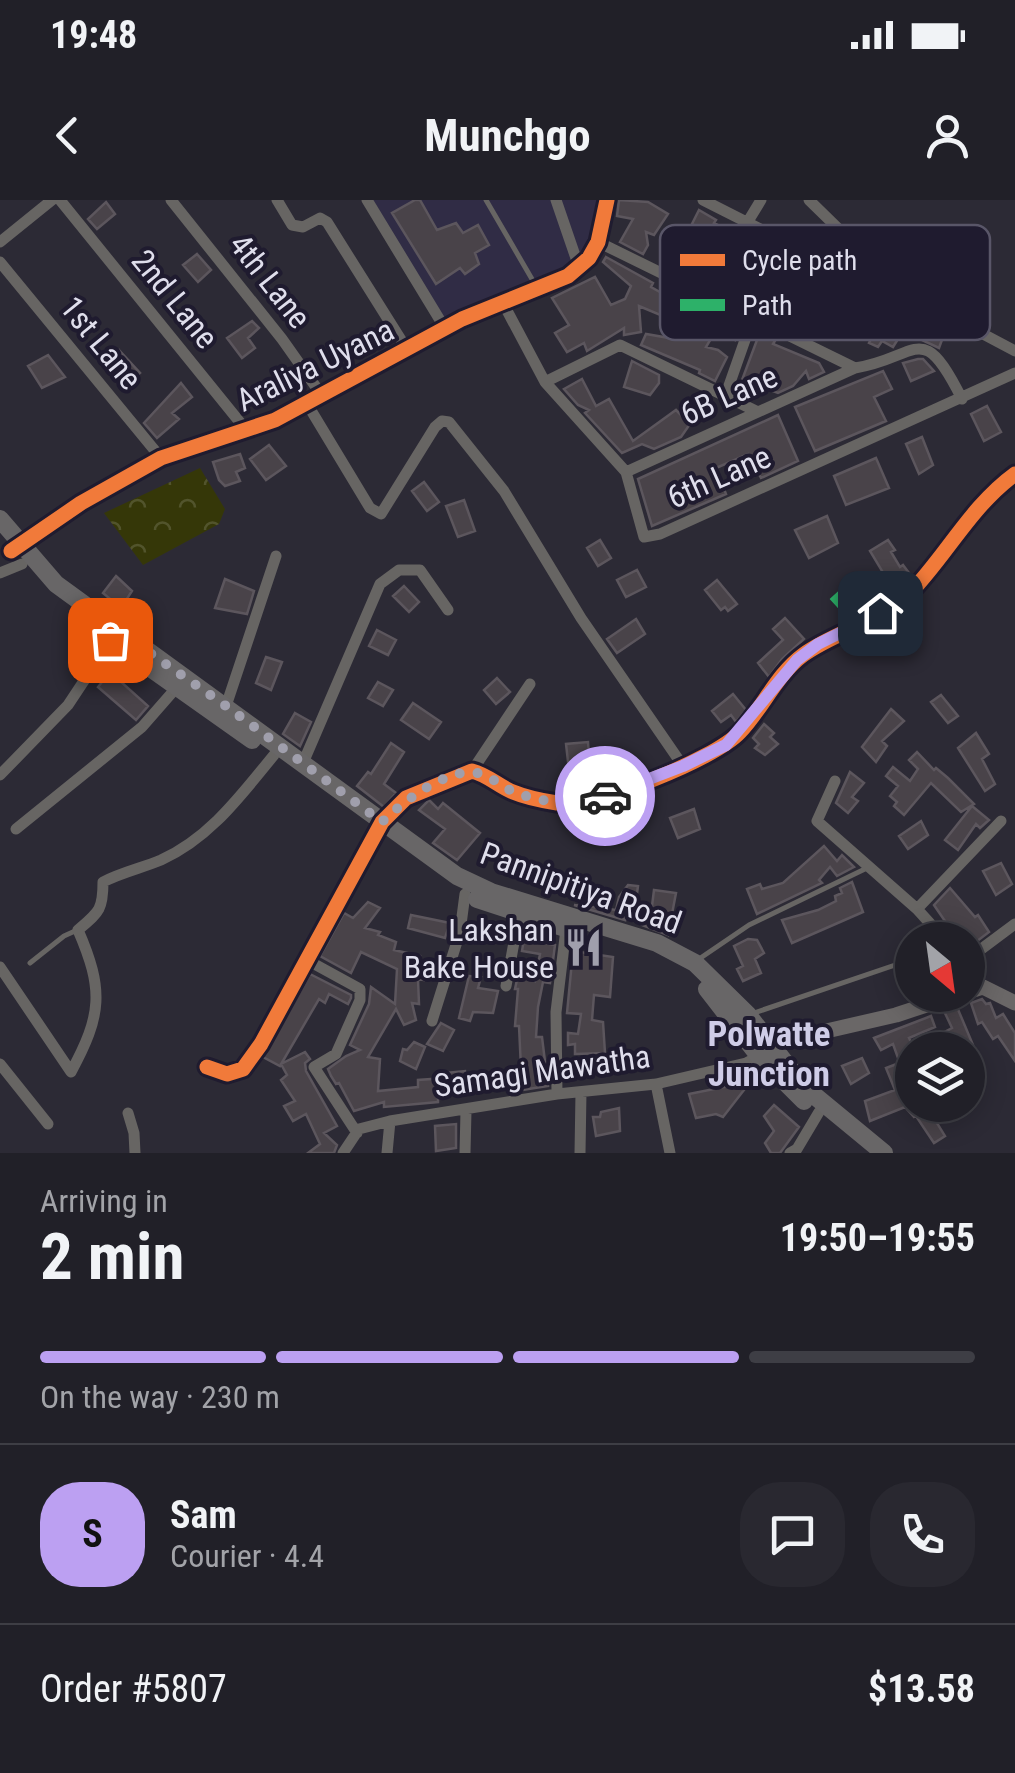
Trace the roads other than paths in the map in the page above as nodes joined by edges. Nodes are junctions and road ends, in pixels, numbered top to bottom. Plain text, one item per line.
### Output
1 (52, 200) edge
2 (60, 200) edge
3 (171, 200) edge
4 (277, 200) edge
5 (367, 200) edge
6 (486, 200) edge
7 (556, 200) edge
8 (607, 200) edge
9 (703, 200) edge
10 (761, 200) edge
11 (809, 200) edge
12 (746, 223) junction
13 (750, 225) edge
14 (835, 225) edge
15 (0, 242) edge
16 (598, 242) junction
17 (0, 262) edge
18 (579, 267) junction
19 (660, 273) edge
20 (537, 288) junction
21 (503, 302) junction
22 (446, 330) junction
23 (990, 338) edge
24 (745, 340) edge
25 (795, 340) edge
26 (1015, 351) edge
27 (408, 352) junction
28 (855, 368) junction
29 (1015, 374) edge
30 (546, 382) junction
31 (726, 394) junction
32 (323, 397) junction
33 (962, 399) junction
34 (306, 402) junction
35 (758, 412) junction
36 (248, 431) junction
37 (161, 458) junction
38 (626, 472) junction
39 (1015, 474) edge
40 (0, 520) edge
41 (13, 549) edge
42 (276, 556) dead end
43 (0, 572) edge
44 (448, 610) dead end
45 (114, 635) junction
46 (530, 684) dead end
47 (177, 687) junction
48 (226, 706) junction
49 (274, 755) junction
50 (303, 764) junction
51 (683, 766) junction
52 (472, 772) junction
53 (0, 774) edge
54 (834, 781) dead end
55 (1001, 821) dead end
56 (379, 827) junction
57 (16, 829) dead end
58 (867, 868) junction
59 (465, 894) junction
60 (917, 909) junction
61 (519, 915) junction
62 (929, 922) edge
63 (1015, 924) edge
64 (566, 929) junction
65 (78, 930) junction
66 (985, 946) edge
67 (307, 960) junction
68 (695, 962) junction
69 (30, 963) dead end
70 (895, 965) edge
71 (0, 967) edge
72 (506, 986) dead end
73 (985, 993) edge
74 (1015, 1004) edge
75 (902, 1012) edge
76 (748, 1016) junction
77 (432, 1020) dead end
78 (765, 1052) junction
79 (0, 1064) edge
80 (206, 1067) dead end
81 (656, 1084) junction
82 (581, 1092) junction
83 (557, 1094) junction
84 (466, 1111) junction
85 (819, 1112) junction
86 (128, 1113) dead end
87 (390, 1121) junction
88 (48, 1124) dead end
89 (356, 1133) junction
90 (135, 1153) edge
91 (343, 1153) edge
92 (387, 1153) edge
93 (465, 1153) edge
94 (580, 1153) edge
95 (670, 1153) edge
96 (790, 1153) edge
97 (868, 1153) edge
98 (884, 1153) edge

1 - 15 street
2 - 36 street, 2nd Lane
3 - 32 street, 4th Lane
4 - 27 street
5 - 22 street
6 - 20 lane
7 - 18 street
8 - 16 street, Araliya Uyana
9 - 12 street
10 - 12 street
11 - 14 street
12 - 13 street
16 - 18 street, Araliya Uyana
16 - 19 street
17 - 37 street, 1st Lane
18 - 20 street, Araliya Uyana
20 - 21 street, Araliya Uyana
21 - 22 street, Araliya Uyana
21 - 30 street, 6th Lane
22 - 27 street, Araliya Uyana
23 - 26 street
24 - 31 street
25 - 28 street
27 - 32 street, Araliya Uyana
28 - 33 street, 6B Lane
28 - 35 street, 6B Lane
29 - 33 street, 6th Lane
30 - 31 street
30 - 38 street, 6th Lane
31 - 35 street
32 - 34 street, Araliya Uyana
33 - 38 street, 6th Lane
34 - 36 street, Araliya Uyana
34 - 51 street
35 - 38 street, 6B Lane
36 - 37 street, Araliya Uyana
37 - 41 street, Araliya Uyana
39 - 51 street
40 - 41 main road, Pannipitiya Road
41 - 43 street
41 - 45 main road, Pannipitiya Road
42 - 48 street
44 - 50 street
45 - 47 main road, Pannipitiya Road
45 - 48 main road, Pannipitiya Road
45 - 53 street
46 - 52 street
47 - 49 main road, Pannipitiya Road
47 - 57 street
48 - 50 main road, Pannipitiya Road
49 - 56 main road, Pannipitiya Road
49 - 65 street
50 - 56 main road, Pannipitiya Road
51 - 52 street
52 - 56 street
54 - 58 street
55 - 60 street
56 - 59 main road, Pannipitiya Road
56 - 67 street
56 - 68 main road, Pannipitiya Road
58 - 60 street
58 - 68 lane
59 - 61 main road, Pannipitiya Road
59 - 77 street
60 - 62 street
61 - 64 main road, Pannipitiya Road
61 - 72 street
63 - 66 street
64 - 78 main road, Pannipitiya Road
64 - 83 street
65 - 69 lane
65 - 71 street
67 - 80 street
67 - 89 street
68 - 76 main road, Pannipitiya Road
70 - 76 lane
73 - 74 street
75 - 78 street
76 - 78 main road, Pannipitiya Road
78 - 81 street, Samagi Mawatha
78 - 85 main road, Pannipitiya Road
78 - 98 main road, Pannipitiya Road
79 - 88 street
81 - 82 street, Samagi Mawatha
81 - 95 street
82 - 83 street, Samagi Mawatha
82 - 94 street
83 - 84 street, Samagi Mawatha
84 - 87 street, Samagi Mawatha
84 - 93 street
85 - 96 street
85 - 97 main road, Pannipitiya Road
86 - 90 street
87 - 89 street, Samagi Mawatha
87 - 92 street
89 - 91 street

